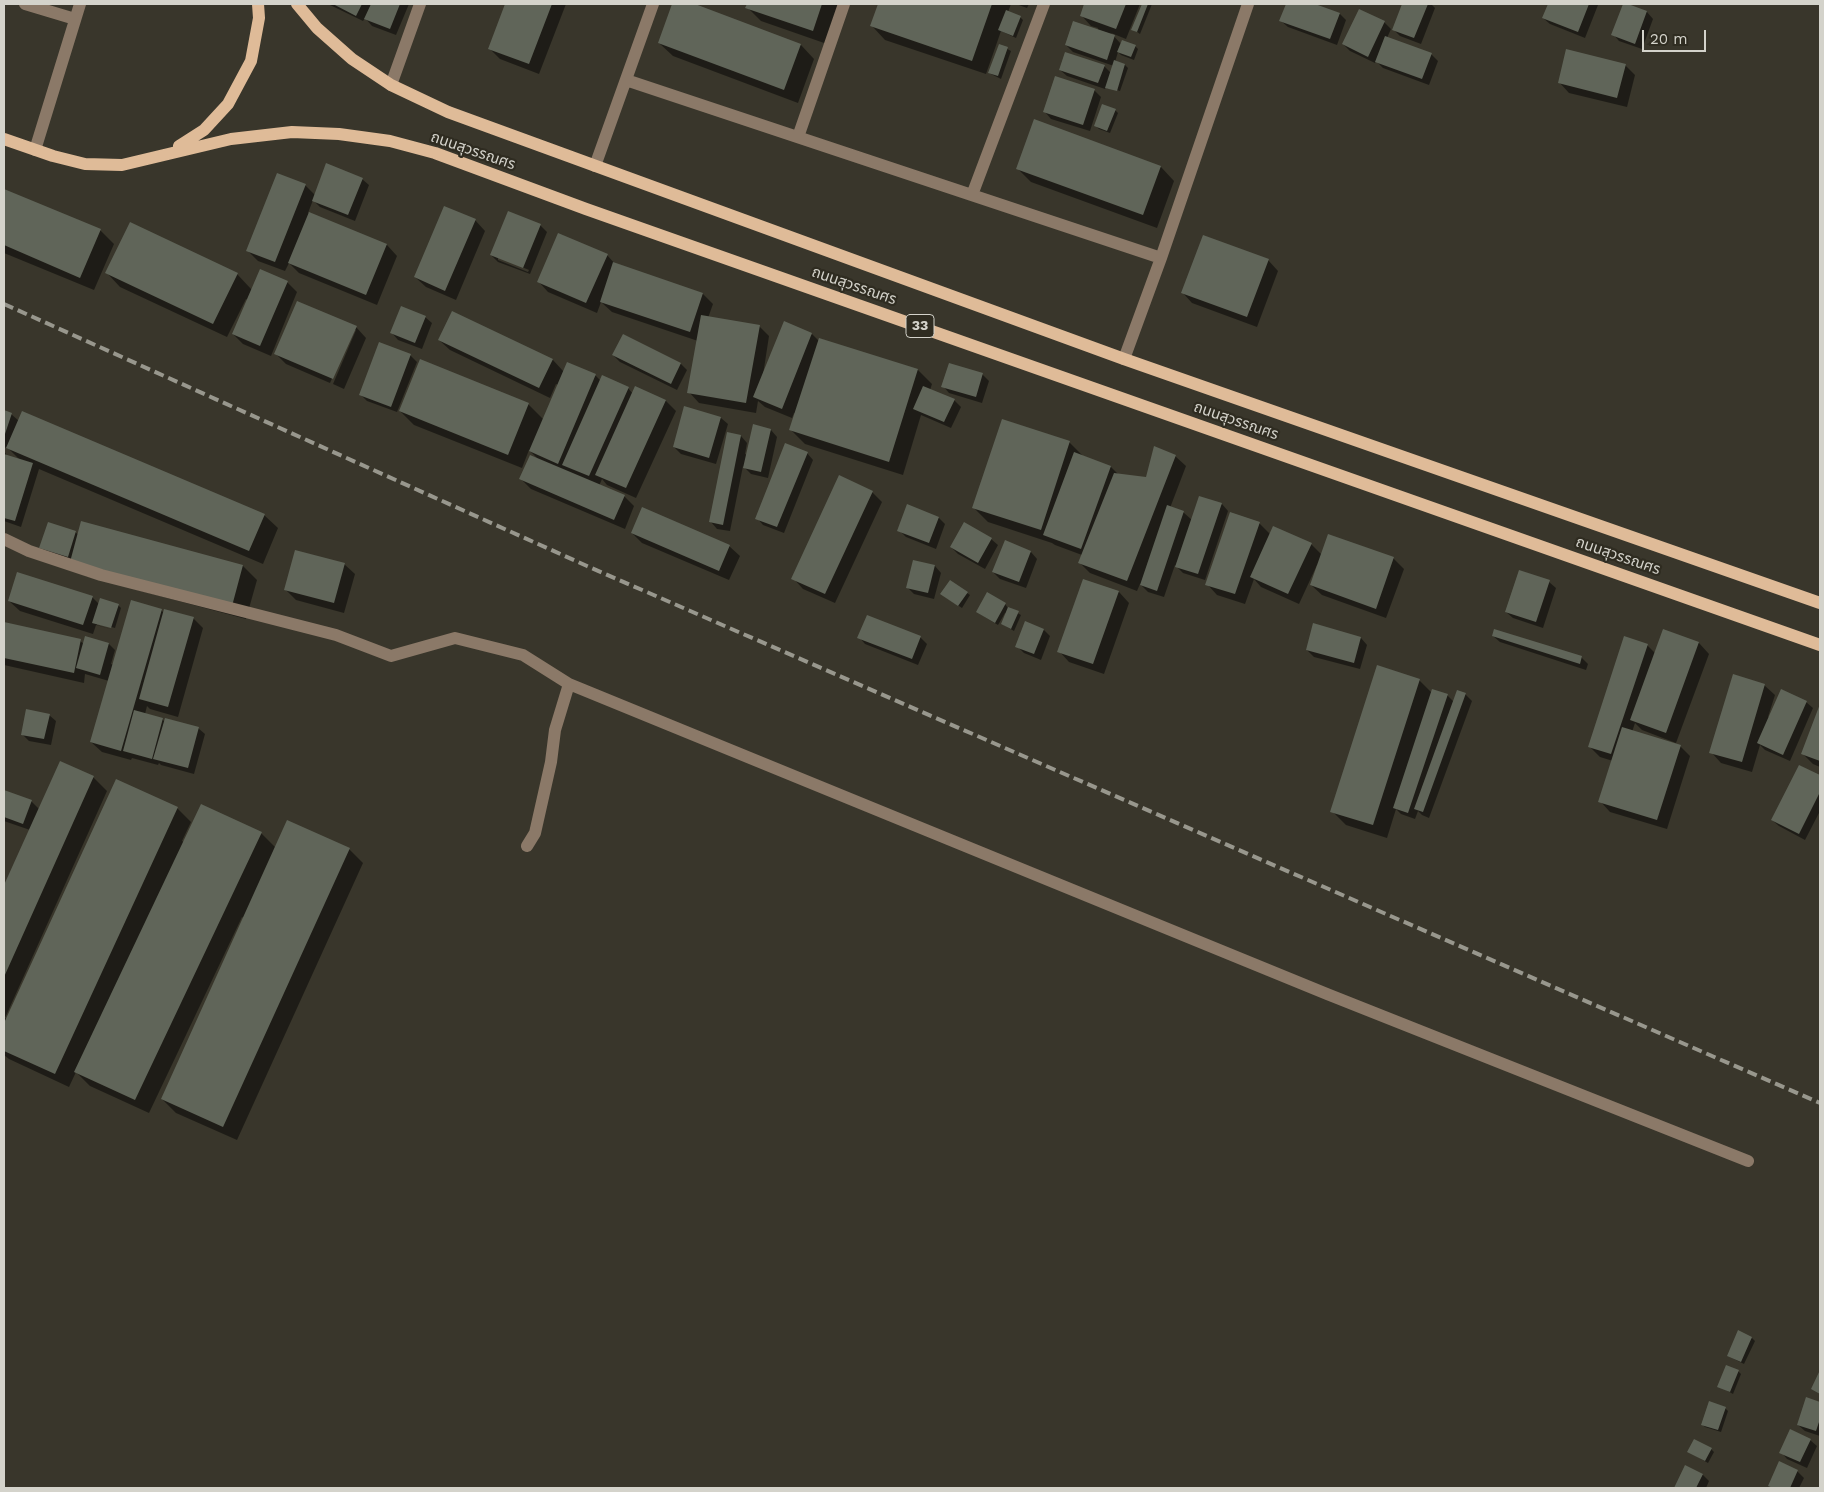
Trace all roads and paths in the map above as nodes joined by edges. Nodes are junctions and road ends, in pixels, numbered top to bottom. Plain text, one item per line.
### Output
1 (25, 4) edge
2 (80, 4) edge
3 (258, 4) edge
4 (297, 4) edge
5 (420, 4) edge
6 (653, 4) edge
7 (844, 4) edge
8 (1044, 4) edge
9 (1248, 4) edge
10 (75, 20) junction
11 (626, 80) junction
12 (392, 85) junction
13 (798, 137) junction
14 (4, 139) edge
15 (34, 150) junction
16 (166, 153) junction
17 (596, 166) junction
18 (972, 195) junction
19 (1162, 258) junction
20 (1124, 359) junction
21 (4, 539) edge
22 (1820, 603) edge
23 (1820, 645) edge
24 (569, 684) junction
25 (527, 846) dead end
26 (1748, 1161) dead end

1 - 10 street
2 - 10 street
3 - 16 main road
4 - 12 main road, ถนนสุวรรณศร
5 - 12 street
6 - 11 street
7 - 13 street
8 - 18 street
9 - 19 street
10 - 15 street
11 - 13 street
11 - 17 street
12 - 17 main road, ถนนสุวรรณศร
13 - 18 street
14 - 15 main road, ถนนสุวรรณศร / 33
15 - 16 main road, ถนนสุวรรณศร / 33
16 - 23 main road, ถนนสุวรรณศร / 33
17 - 20 main road, ถนนสุวรรณศร
18 - 19 street
19 - 20 street
20 - 22 main road, ถนนสุวรรณศร
21 - 24 street
24 - 25 street
24 - 26 street

